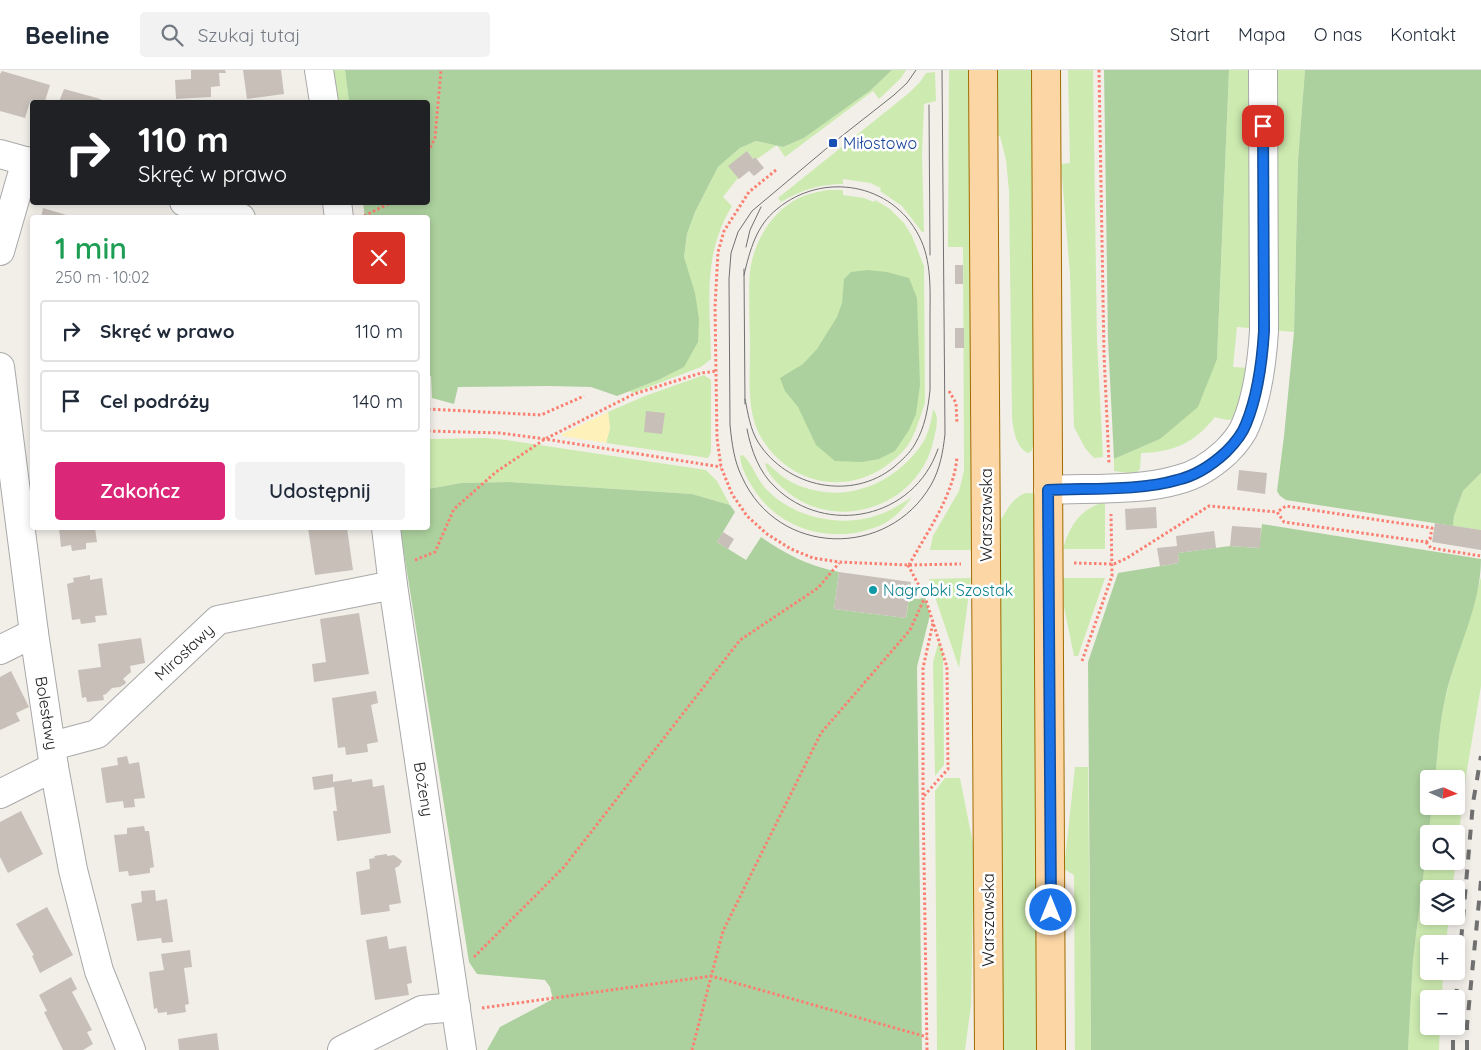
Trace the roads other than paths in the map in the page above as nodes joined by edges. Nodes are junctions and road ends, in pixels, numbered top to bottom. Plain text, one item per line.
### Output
1 (319, 70) edge
2 (983, 70) edge
3 (1046, 70) edge
4 (1263, 70) edge
5 (324, 100) edge
6 (0, 154) edge
7 (29, 162) edge
8 (195, 205) edge
9 (340, 205) edge
10 (230, 215) edge
11 (349, 215) edge
12 (0, 251) edge
13 (0, 367) edge
14 (1048, 490) junction
15 (386, 530) edge
16 (393, 585) junction
17 (34, 633) junction
18 (0, 650) edge
19 (53, 757) junction
20 (0, 794) edge
21 (457, 1010) junction
22 (131, 1050) edge
23 (342, 1050) edge
24 (462, 1050) edge
25 (989, 1050) edge
26 (1051, 1050) edge

1 - 5 street
2 - 25 main road, Warszawska
3 - 14 main road
4 - 14 street
6 - 7 street
7 - 12 street
8 - 10 street
9 - 11 street
13 - 17 street, Bolesławy
14 - 26 main road
15 - 16 street, Bożeny
16 - 19 street, Mirosławy
16 - 21 street, Bożeny
17 - 18 street
17 - 19 street, Bolesławy
19 - 20 street, Mirosławy
19 - 22 street, Bolesławy
21 - 23 street
21 - 24 street, Bożeny

